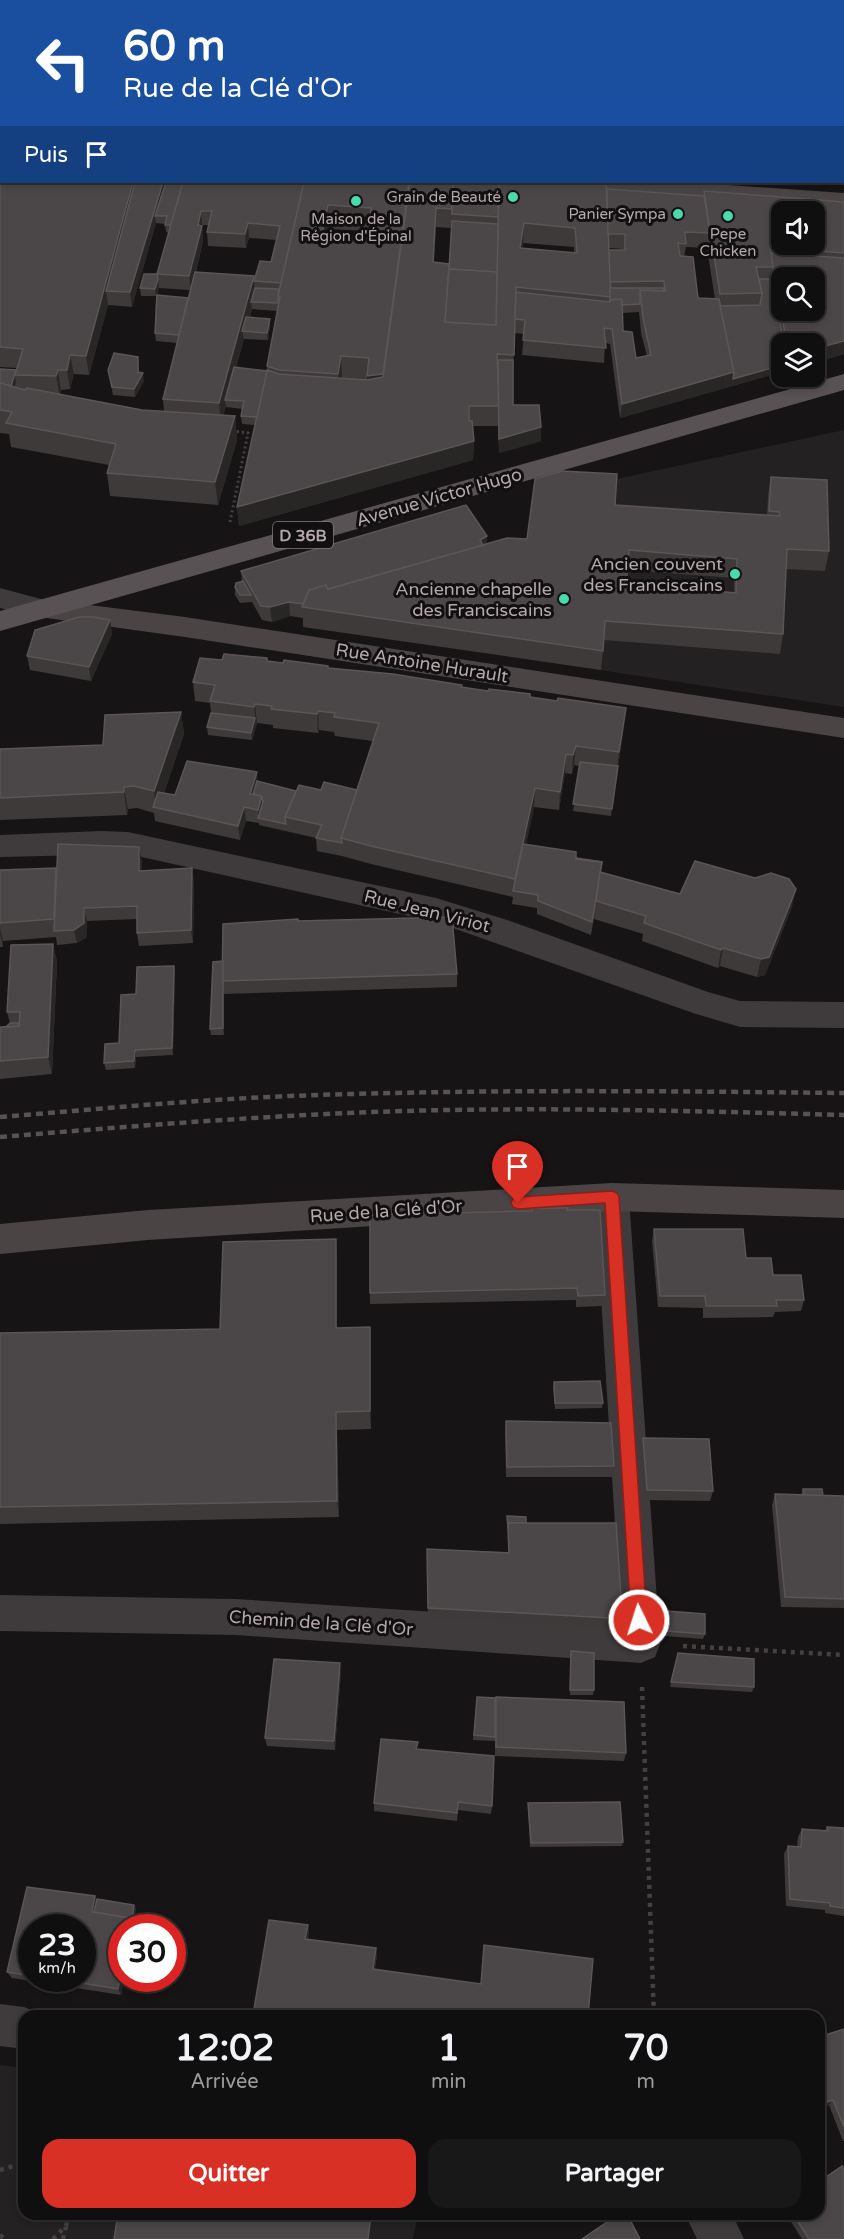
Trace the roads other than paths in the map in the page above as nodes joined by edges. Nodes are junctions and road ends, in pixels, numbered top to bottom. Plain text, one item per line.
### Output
1 (609, 183) edge
2 (844, 200) edge
3 (844, 382) edge
4 (0, 598) edge
5 (42, 609) junction
6 (0, 621) edge
7 (844, 728) edge
8 (0, 846) edge
9 (844, 1015) edge
10 (612, 1197) junction
11 (844, 1204) edge
12 (0, 1239) edge
13 (0, 1613) edge
14 (0, 2025) edge
15 (18, 2027) edge
16 (711, 2220) edge
17 (722, 2239) edge

1 - 2 street
3 - 5 main road, Avenue Victor Hugo / D 36B
4 - 5 street, Rue Antoine Hurault
5 - 6 main road, Avenue Victor Hugo / D 36B
5 - 7 street, Rue Antoine Hurault
8 - 9 street, Rue Jean Viriot
10 - 11 street, Rue de la Clé d'Or
10 - 12 street, Rue de la Clé d'Or
10 - 13 street, Chemin de la Clé d'Or
14 - 15 street
16 - 17 street

